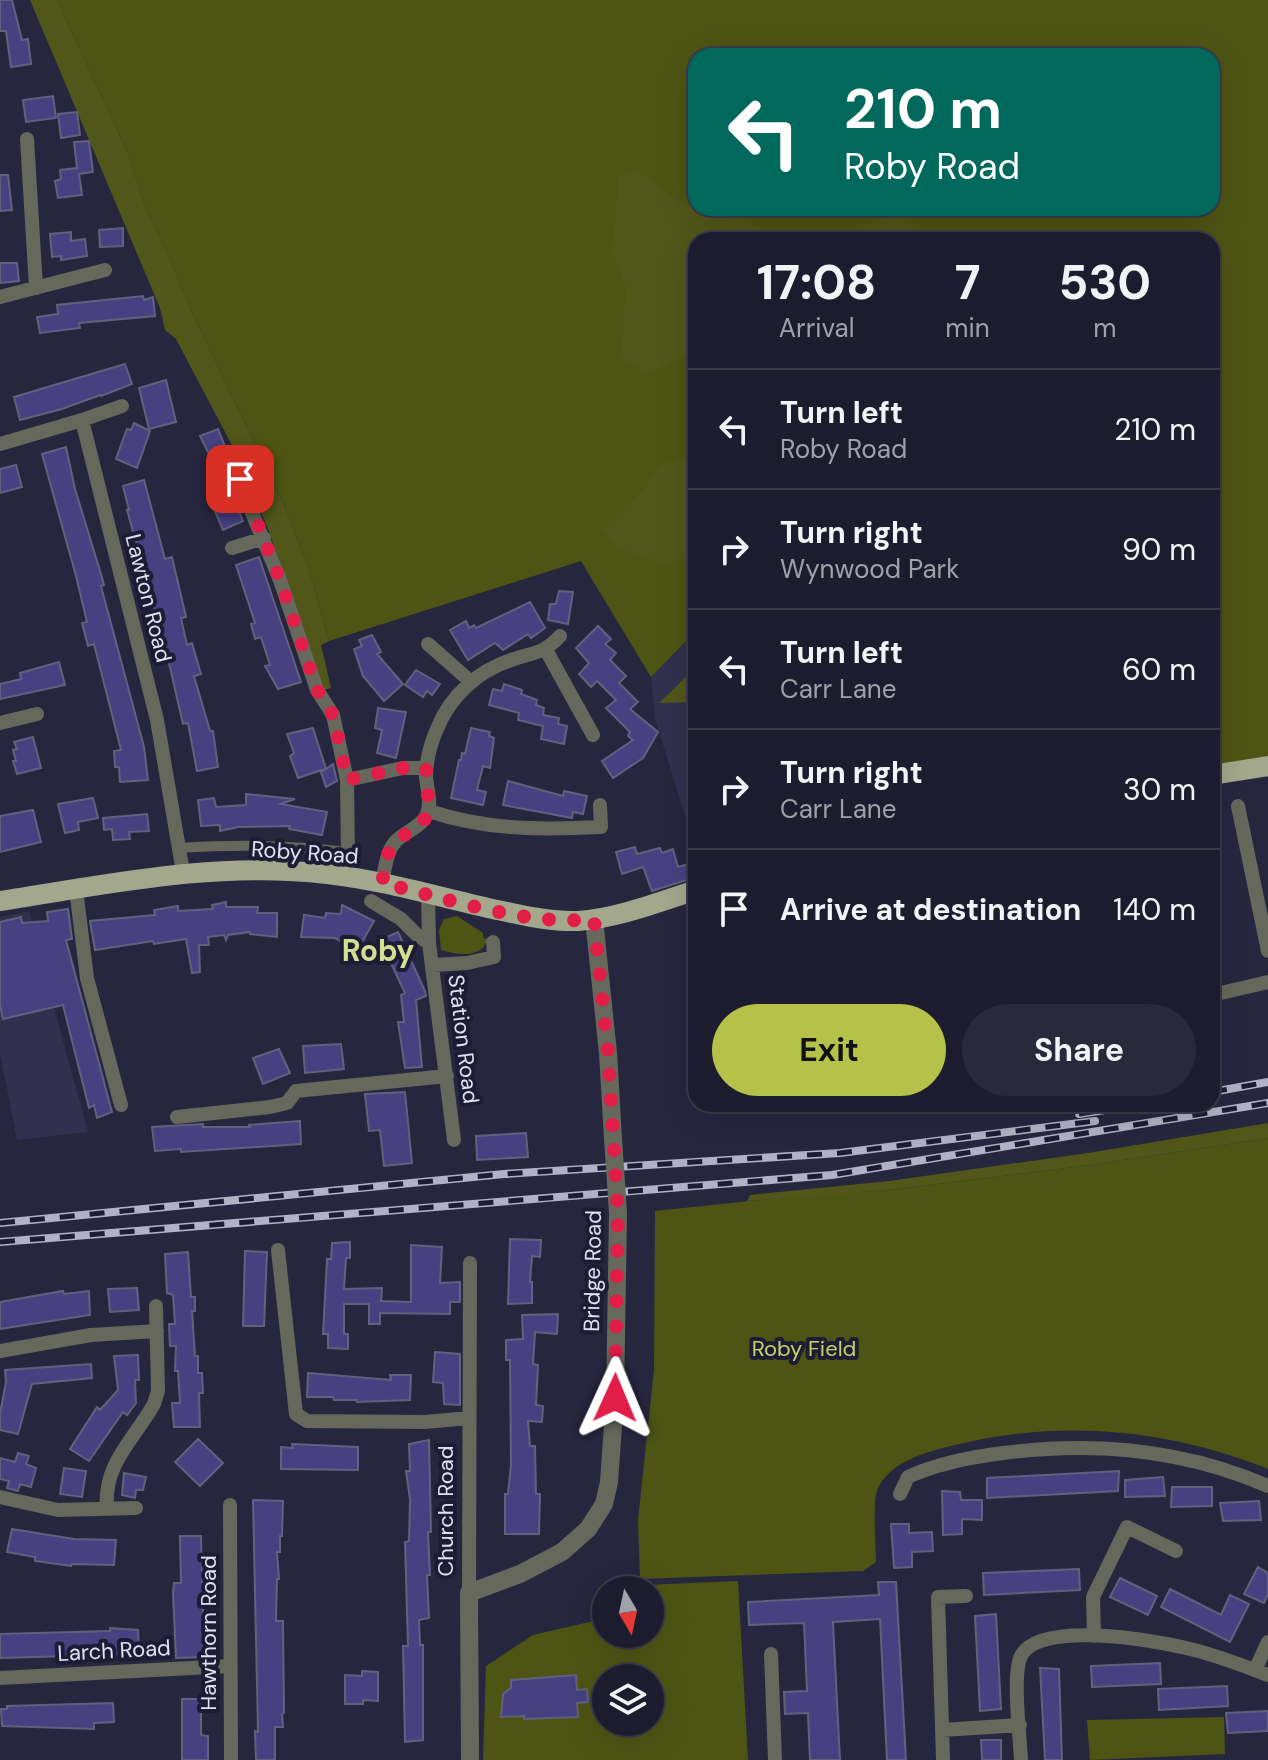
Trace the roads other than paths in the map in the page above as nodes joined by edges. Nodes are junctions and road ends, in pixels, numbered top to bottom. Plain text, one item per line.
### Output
1 (27, 139) dead end
2 (105, 270) dead end
3 (36, 288) junction
4 (0, 297) edge
5 (122, 406) dead end
6 (82, 420) junction
7 (0, 444) edge
8 (230, 460) dead end
9 (264, 538) junction
10 (232, 548) dead end
11 (560, 636) dead end
12 (428, 644) dead end
13 (546, 650) junction
14 (470, 681) junction
15 (37, 714) dead end
16 (0, 723) edge
17 (593, 735) dead end
18 (1268, 766) edge
19 (426, 768) junction
20 (1220, 774) edge
21 (347, 780) junction
22 (600, 805) dead end
23 (1238, 806) dead end
24 (429, 811) junction
25 (179, 848) junction
26 (348, 854) joint
27 (183, 872) junction
28 (76, 889) junction
29 (377, 892) junction
30 (688, 892) edge
31 (428, 894) junction
32 (0, 901) edge
33 (594, 919) junction
34 (493, 942) dead end
35 (429, 943) junction
36 (1268, 951) edge
37 (433, 965) junction
38 (1268, 982) edge
39 (1220, 993) edge
40 (447, 1076) junction
41 (121, 1105) dead end
42 (177, 1117) dead end
43 (454, 1140) dead end
44 (278, 1250) dead end
45 (470, 1263) dead end
46 (156, 1306) dead end
47 (157, 1331) junction
48 (0, 1351) edge
49 (469, 1418) junction
50 (1268, 1486) edge
51 (900, 1494) dead end
52 (0, 1497) edge
53 (230, 1505) dead end
54 (136, 1508) dead end
55 (107, 1509) junction
56 (1176, 1551) dead end
57 (469, 1593) junction
58 (966, 1596) dead end
59 (1094, 1636) junction
60 (1268, 1642) edge
61 (771, 1654) dead end
62 (230, 1666) junction
63 (1262, 1673) edge
64 (0, 1678) edge
65 (1020, 1725) junction
66 (942, 1730) junction
67 (231, 1760) edge
68 (470, 1760) edge
69 (775, 1760) edge
70 (943, 1760) edge
71 (1021, 1760) edge

1 - 3 street
2 - 3 street
3 - 4 street
5 - 6 street
6 - 7 street
6 - 25 street, Lawton Road
8 - 9 street
9 - 10 street
9 - 21 street
11 - 13 street
12 - 14 street
13 - 14 street
13 - 17 street
14 - 19 street
15 - 16 street
18 - 20 main road
19 - 21 street
19 - 24 street
21 - 26 street
22 - 24 street
23 - 36 street
24 - 29 street
25 - 26 street
25 - 27 street, Lawton Road
27 - 28 main road, Roby Road
27 - 29 main road, Roby Road
28 - 32 main road, Roby Road
28 - 41 street
29 - 31 main road, Roby Road
29 - 35 street
30 - 33 main road, Roby Road
31 - 33 main road, Roby Road
31 - 35 street, Station Road
33 - 57 street, Bridge Road, bridge
34 - 37 street
35 - 37 street, Station Road
37 - 40 street, Station Road
38 - 39 street
40 - 42 street
40 - 43 street, Station Road
44 - 49 street
45 - 49 street, Church Road
46 - 47 street
47 - 48 street
47 - 55 street
49 - 57 street, Church Road
50 - 51 street
52 - 55 street
53 - 62 street, Hawthorn Road
54 - 55 street
56 - 59 street
57 - 68 street, Church Road
58 - 66 street
59 - 63 street
59 - 65 street
60 - 63 street
61 - 69 street
62 - 64 street, Larch Road
62 - 67 street, Hawthorn Road
65 - 66 street
65 - 71 street
66 - 70 street

